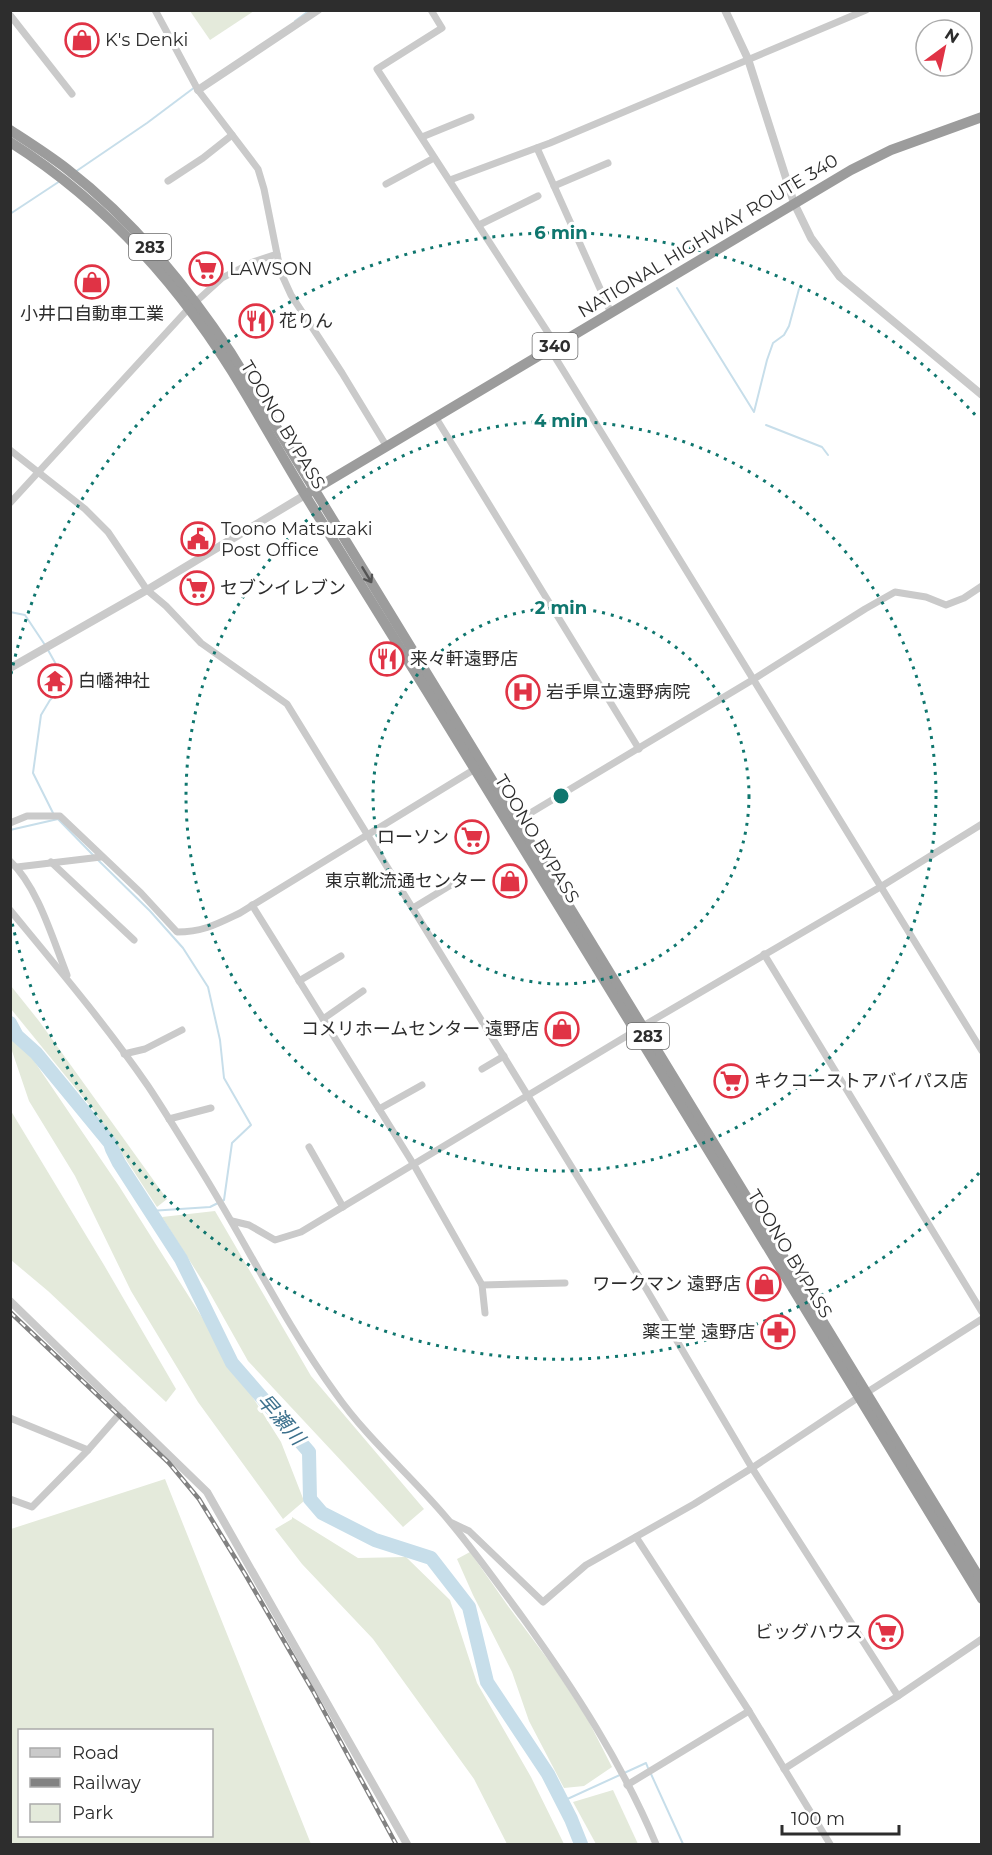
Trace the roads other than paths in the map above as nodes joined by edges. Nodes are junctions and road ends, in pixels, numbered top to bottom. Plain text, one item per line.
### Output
1 (155, 10) edge
2 (318, 10) edge
3 (432, 10) edge
4 (725, 10) edge
5 (866, 10) edge
6 (10, 15) edge
7 (748, 59) junction
8 (198, 90) junction
9 (72, 94) dead end
10 (471, 117) dead end
11 (981, 117) edge
12 (10, 130) edge
13 (232, 135) junction
14 (422, 137) junction
15 (10, 141) edge
16 (537, 148) junction
17 (434, 158) junction
18 (609, 163) dead end
19 (450, 180) junction
20 (168, 181) dead end
21 (386, 184) dead end
22 (554, 186) junction
23 (538, 196) dead end
24 (794, 203) junction
25 (479, 225) junction
26 (276, 254) junction
27 (192, 305) junction
28 (611, 313) junction
29 (553, 347) junction
30 (981, 395) edge
31 (436, 418) junction
32 (387, 447) junction
33 (10, 450) edge
34 (39, 473) junction
35 (310, 492) junction
36 (10, 503) edge
37 (981, 586) edge
38 (147, 590) junction
39 (10, 668) edge
40 (754, 679) junction
41 (639, 749) junction
42 (475, 769) junction
43 (517, 821) junction
44 (10, 823) edge
45 (981, 824) edge
46 (368, 835) junction
47 (101, 857) junction
48 (10, 861) edge
49 (51, 862) junction
50 (17, 867) junction
51 (464, 877) dead end
52 (882, 886) junction
53 (252, 905) junction
54 (413, 908) junction
55 (10, 910) edge
56 (134, 940) dead end
57 (764, 954) junction
58 (341, 956) dead end
59 (299, 981) junction
60 (70, 983) junction
61 (363, 991) dead end
62 (322, 1018) junction
63 (639, 1028) junction
64 (182, 1030) dead end
65 (981, 1051) edge
66 (124, 1054) junction
67 (504, 1056) junction
68 (482, 1069) dead end
69 (422, 1085) dead end
70 (526, 1095) junction
71 (211, 1108) dead end
72 (379, 1109) junction
73 (169, 1119) junction
74 (309, 1147) dead end
75 (414, 1165) junction
76 (343, 1207) junction
77 (232, 1221) junction
78 (565, 1283) dead end
79 (482, 1285) junction
80 (10, 1300) edge
81 (981, 1312) edge
82 (485, 1313) dead end
83 (981, 1319) edge
84 (863, 1395) junction
85 (123, 1410) junction
86 (10, 1419) edge
87 (88, 1450) junction
88 (752, 1468) junction
89 (10, 1499) edge
90 (450, 1522) junction
91 (636, 1537) junction
92 (981, 1582) edge
93 (981, 1599) edge
94 (981, 1639) edge
95 (898, 1696) junction
96 (749, 1712) junction
97 (784, 1769) junction
98 (627, 1785) junction
99 (407, 1845) edge
100 (656, 1845) edge
101 (830, 1845) edge

1 - 8 street
2 - 8 street
3 - 14 street
4 - 7 street
5 - 7 street
6 - 9 street
7 - 16 street
7 - 24 street
8 - 13 street
10 - 14 street
11 - 24 highway, NATIONAL HIGHWAY ROUTE 340 / 340
12 - 27 highway, TOONO BYPASS / 283
13 - 20 street
13 - 26 street
14 - 17 street
15 - 27 highway, TOONO BYPASS / 283
16 - 19 street
16 - 22 street
17 - 19 street
17 - 21 street
18 - 22 street
19 - 25 street
22 - 28 street
23 - 25 street
24 - 28 highway, NATIONAL HIGHWAY ROUTE 340 / 340
24 - 30 street
25 - 29 street
26 - 27 street
26 - 32 street
27 - 34 street
27 - 35 highway, TOONO BYPASS / 283
28 - 29 highway, NATIONAL HIGHWAY ROUTE 340 / 340
29 - 31 highway, NATIONAL HIGHWAY ROUTE 340 / 340
29 - 40 street
31 - 32 highway, NATIONAL HIGHWAY ROUTE 340 / 340
31 - 41 street
32 - 35 highway, NATIONAL HIGHWAY ROUTE 340 / 340
33 - 34 street
34 - 36 street
34 - 38 street
35 - 38 street
35 - 42 highway, TOONO BYPASS / 283
35 -> 43 highway, TOONO BYPASS / 283
37 - 40 street
38 - 39 street
38 - 46 street
40 - 41 street
40 - 52 street
41 - 43 street
42 - 46 street
42 - 63 highway, TOONO BYPASS / 283
43 - 63 highway, TOONO BYPASS / 283
44 - 47 street
45 - 52 street
46 - 53 street
46 - 54 street
47 - 49 street
47 - 53 street
48 - 50 street
49 - 50 street
49 - 56 street
50 - 60 street
51 - 54 street
52 - 57 street
52 - 65 street
53 - 59 street
54 - 67 street
55 - 60 street
57 - 63 street
57 - 81 street
58 - 59 street
59 - 62 street
60 - 66 street
61 - 62 street
62 - 72 street
63 - 70 street
63 - 84 highway, TOONO BYPASS / 283
64 - 66 street
66 - 73 street
67 - 68 street
67 - 70 street
69 - 72 street
70 - 75 street
70 - 88 street
71 - 73 street
72 - 75 street
73 - 77 street
74 - 76 street
75 - 76 street
75 - 79 street
76 - 77 street
77 - 90 street
78 - 79 street
79 - 82 street
80 - 85 street
83 - 84 street
84 - 88 street
84 - 92 highway, TOONO BYPASS / 283
84 - 93 highway, TOONO BYPASS / 283
85 - 87 street
85 - 99 street
86 - 87 street
87 - 89 street
88 - 91 street
88 - 95 street
90 - 91 street
90 - 98 street
91 - 96 street
94 - 95 street
95 - 97 street
96 - 97 street
96 - 98 street
97 - 101 street
98 - 100 street

